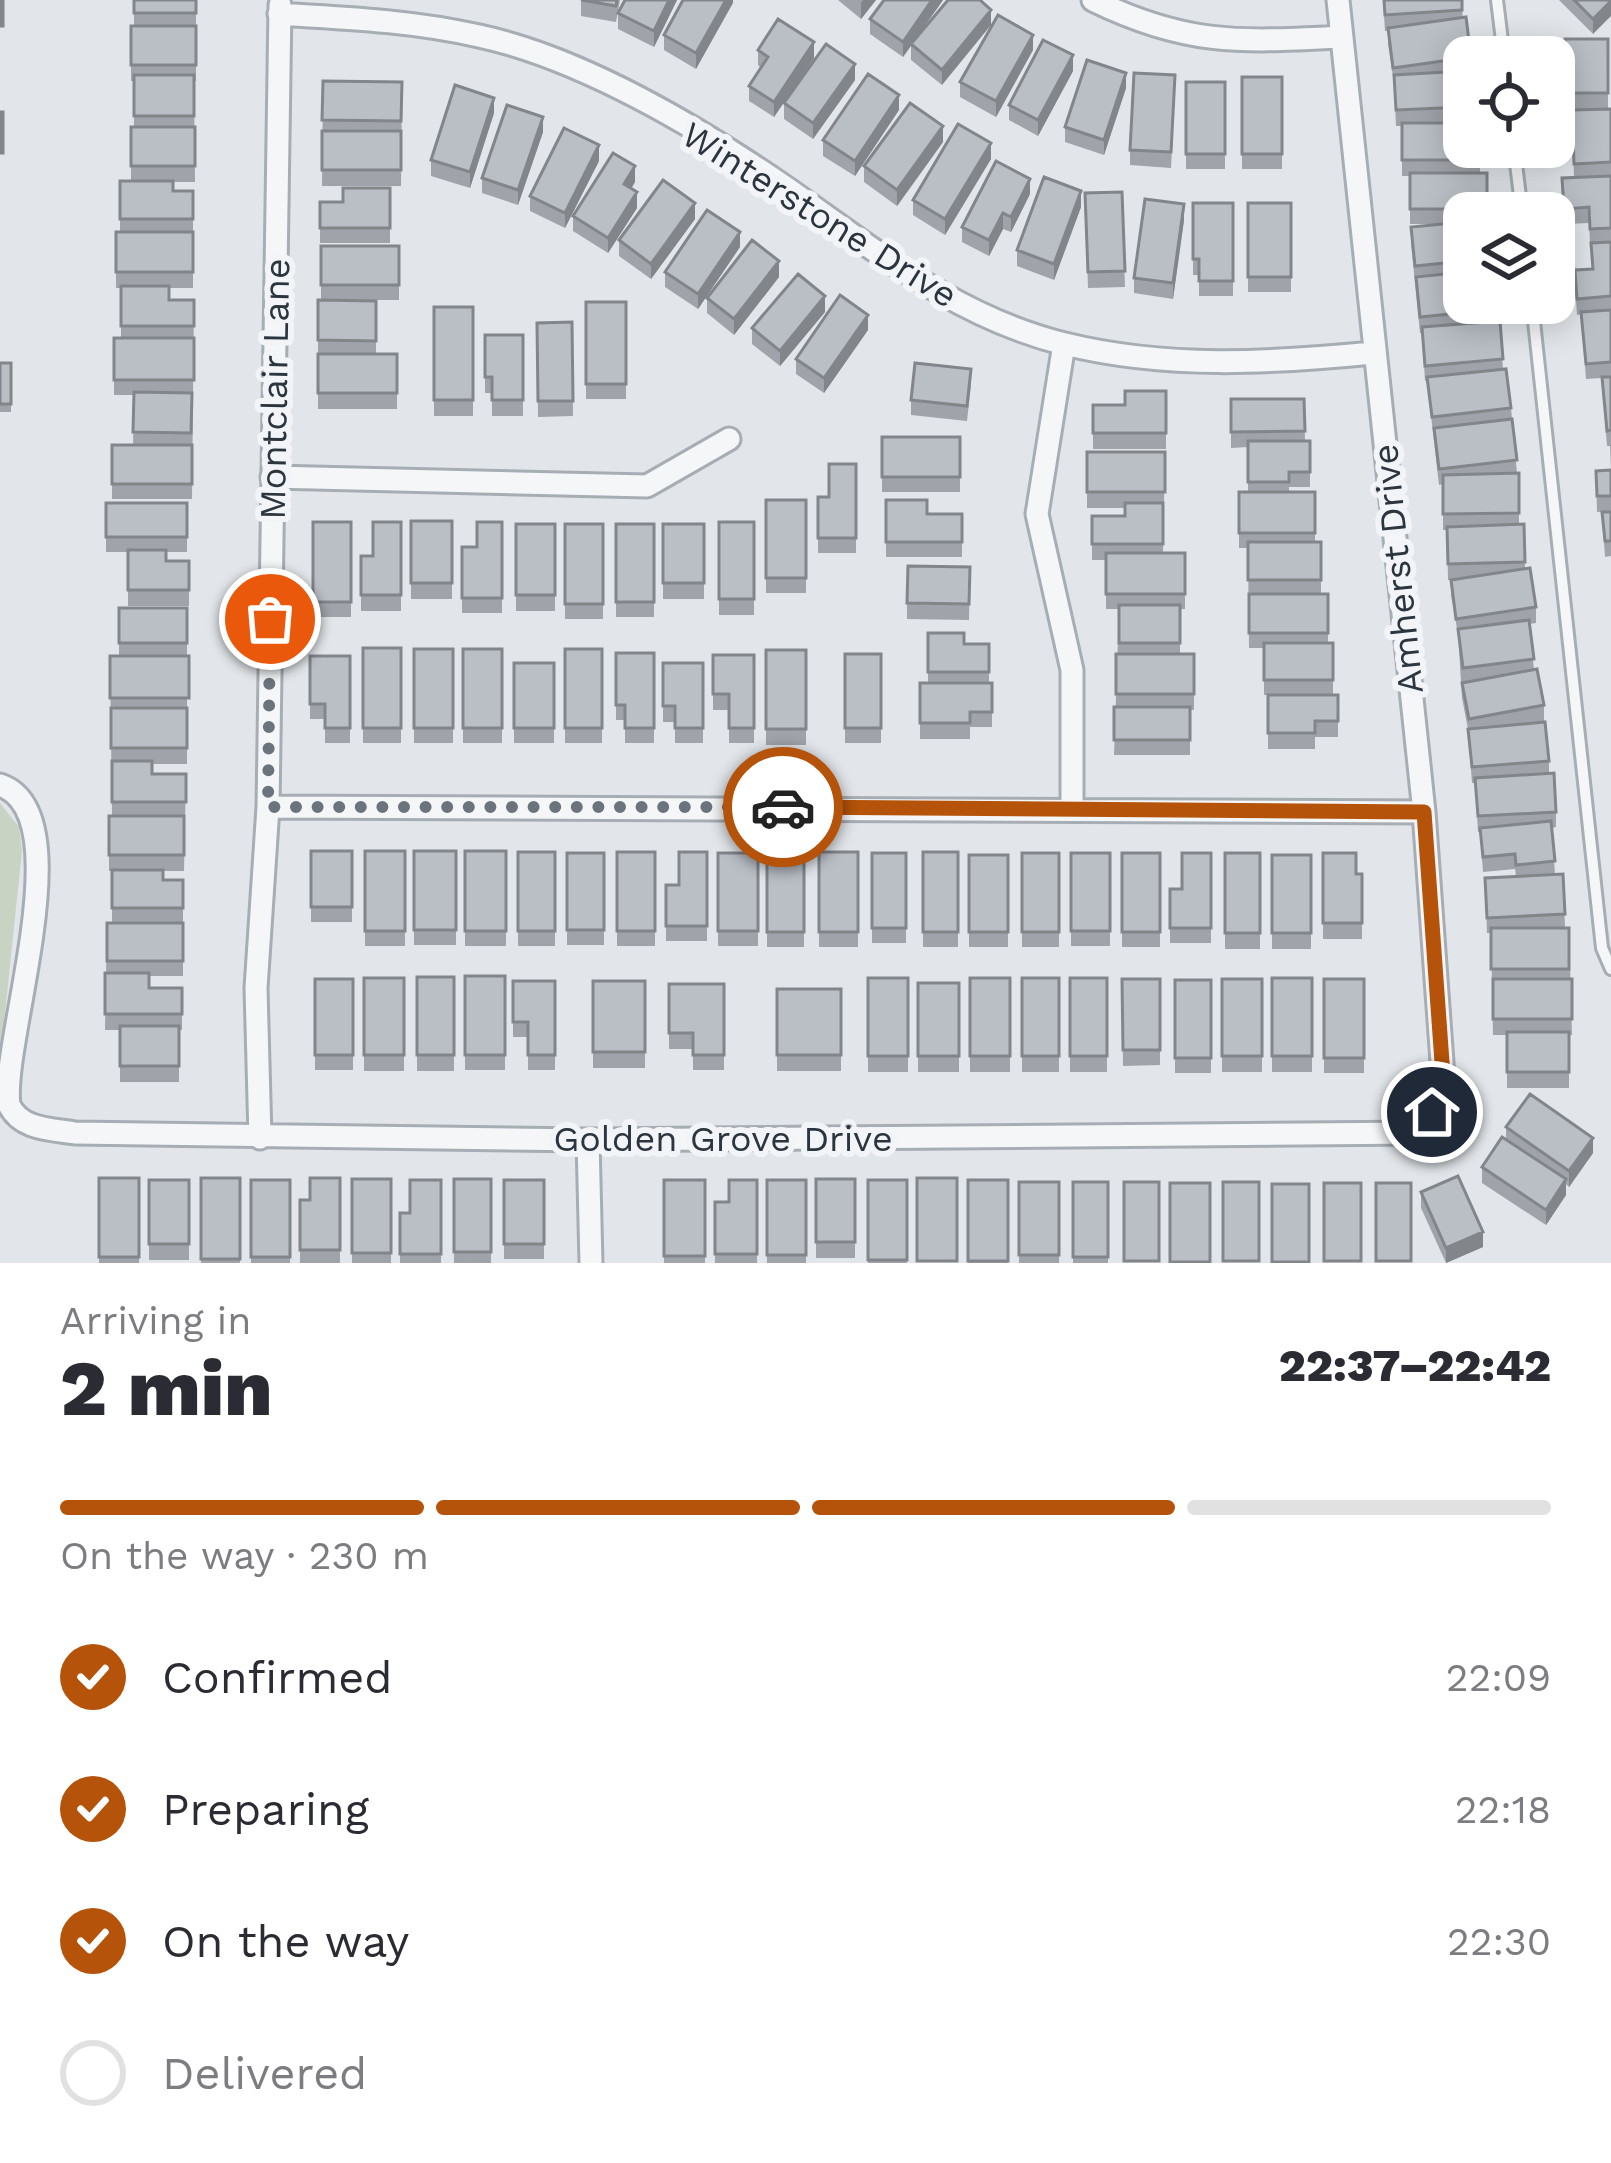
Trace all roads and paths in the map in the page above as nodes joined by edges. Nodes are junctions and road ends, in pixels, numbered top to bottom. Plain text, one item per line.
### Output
1 (1093, 0) edge
2 (1337, 0) edge
3 (1497, 0) edge
4 (279, 7) edge
5 (1501, 36) edge
6 (1342, 37) junction
7 (1534, 324) edge
8 (1064, 344) junction
9 (1373, 353) junction
10 (729, 439) dead end
11 (272, 477) junction
12 (0, 785) edge
13 (268, 807) junction
14 (1072, 807) junction
15 (1424, 812) junction
16 (1611, 969) edge
17 (1420, 1133) joint
18 (260, 1138) junction
19 (588, 1140) junction
20 (591, 1263) edge

1 - 6 street
2 - 6 street, Amherst Drive
3 - 5 lane
4 - 8 street, Winterstone Drive
4 - 11 street, Montclair Lane
6 - 9 street, Amherst Drive
7 - 16 lane
8 - 9 street, Winterstone Drive
8 - 14 street
9 - 15 street, Amherst Drive
10 - 11 street
11 - 13 street, Montclair Lane
12 - 18 street, Golden Grove Drive
13 - 14 street
13 - 18 street, Montclair Lane
14 - 15 street
15 - 17 street, Amherst Drive
17 - 19 street, Golden Grove Drive
18 - 19 street, Golden Grove Drive
19 - 20 street

